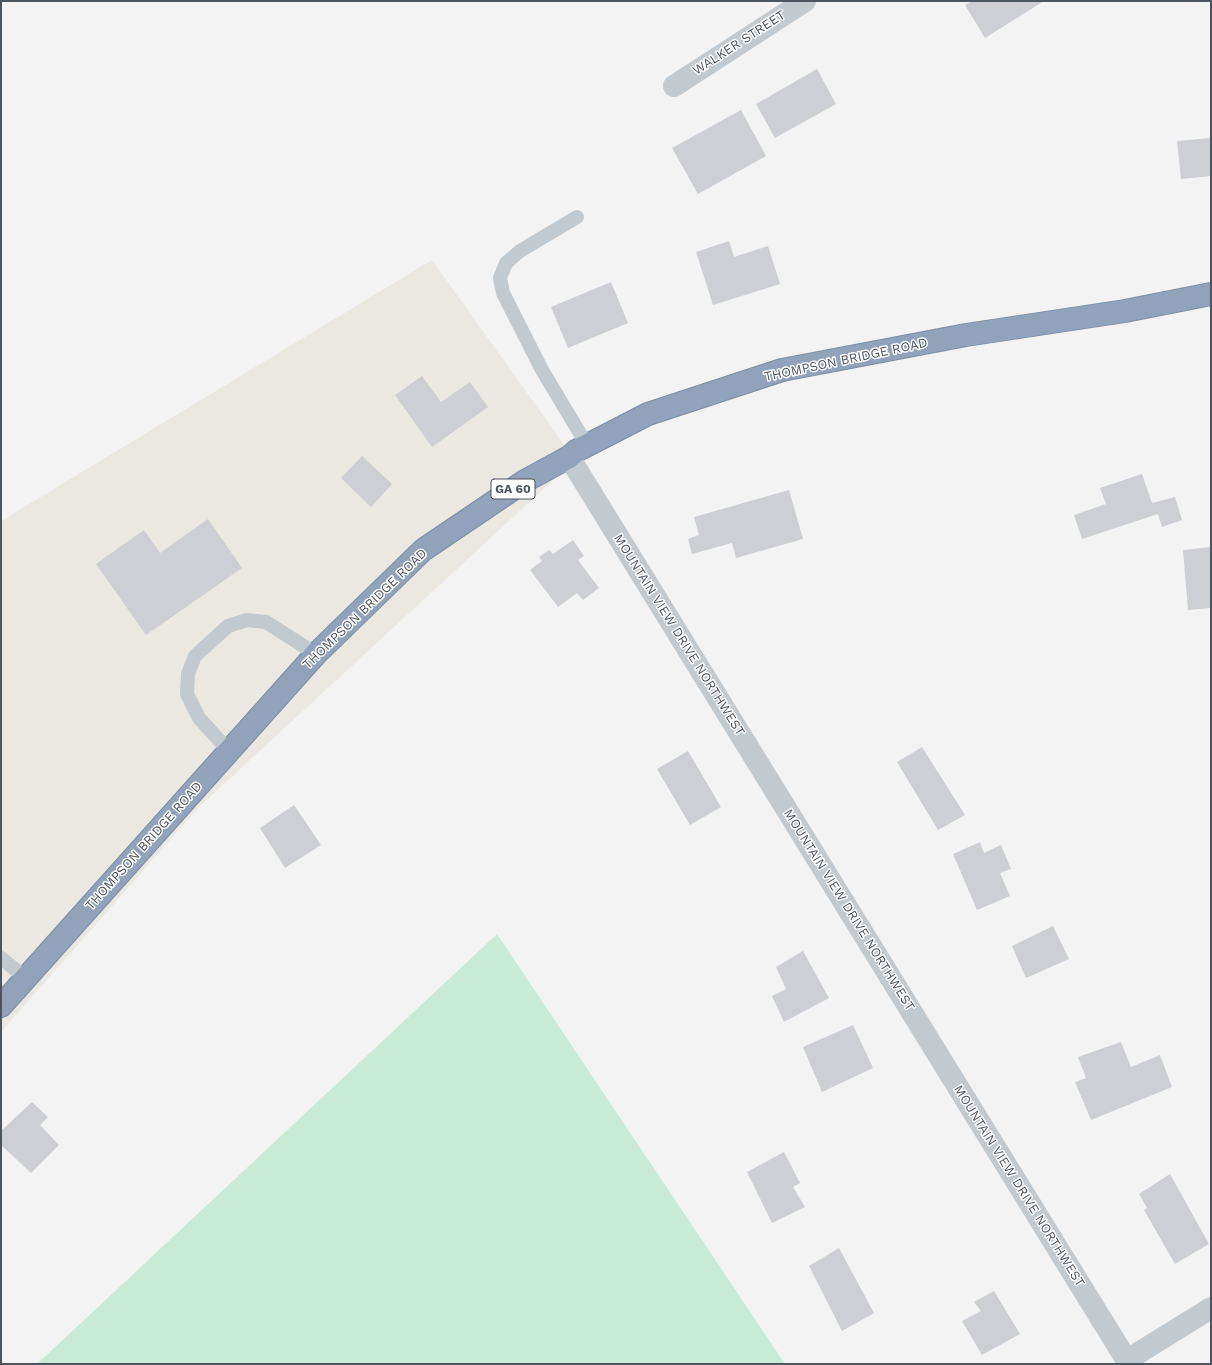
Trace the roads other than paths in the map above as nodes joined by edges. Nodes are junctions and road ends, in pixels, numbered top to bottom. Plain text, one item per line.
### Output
1 (804, 1) edge
2 (674, 86) dead end
3 (577, 217) dead end
4 (1211, 294) edge
5 (587, 445) junction
6 (569, 457) junction
7 (316, 654) junction
8 (229, 750) junction
9 (1, 958) edge
10 (26, 978) junction
11 (1, 1006) edge
12 (1211, 1308) edge
13 (1128, 1362) edge

1 - 2 street, WALKER STREET
3 - 5 lane
4 - 5 highway, THOMPSON BRIDGE ROAD / GA 60
5 - 6 highway, THOMPSON BRIDGE ROAD / GA 60
6 - 7 highway, THOMPSON BRIDGE ROAD / GA 60
6 - 13 street, MOUNTAIN VIEW DRIVE NORTHWEST
7 - 8 highway, THOMPSON BRIDGE ROAD / GA 60
7 - 8 lane
8 - 10 highway, THOMPSON BRIDGE ROAD / GA 60
9 - 10 lane
10 - 11 highway, THOMPSON BRIDGE ROAD / GA 60
12 - 13 street

